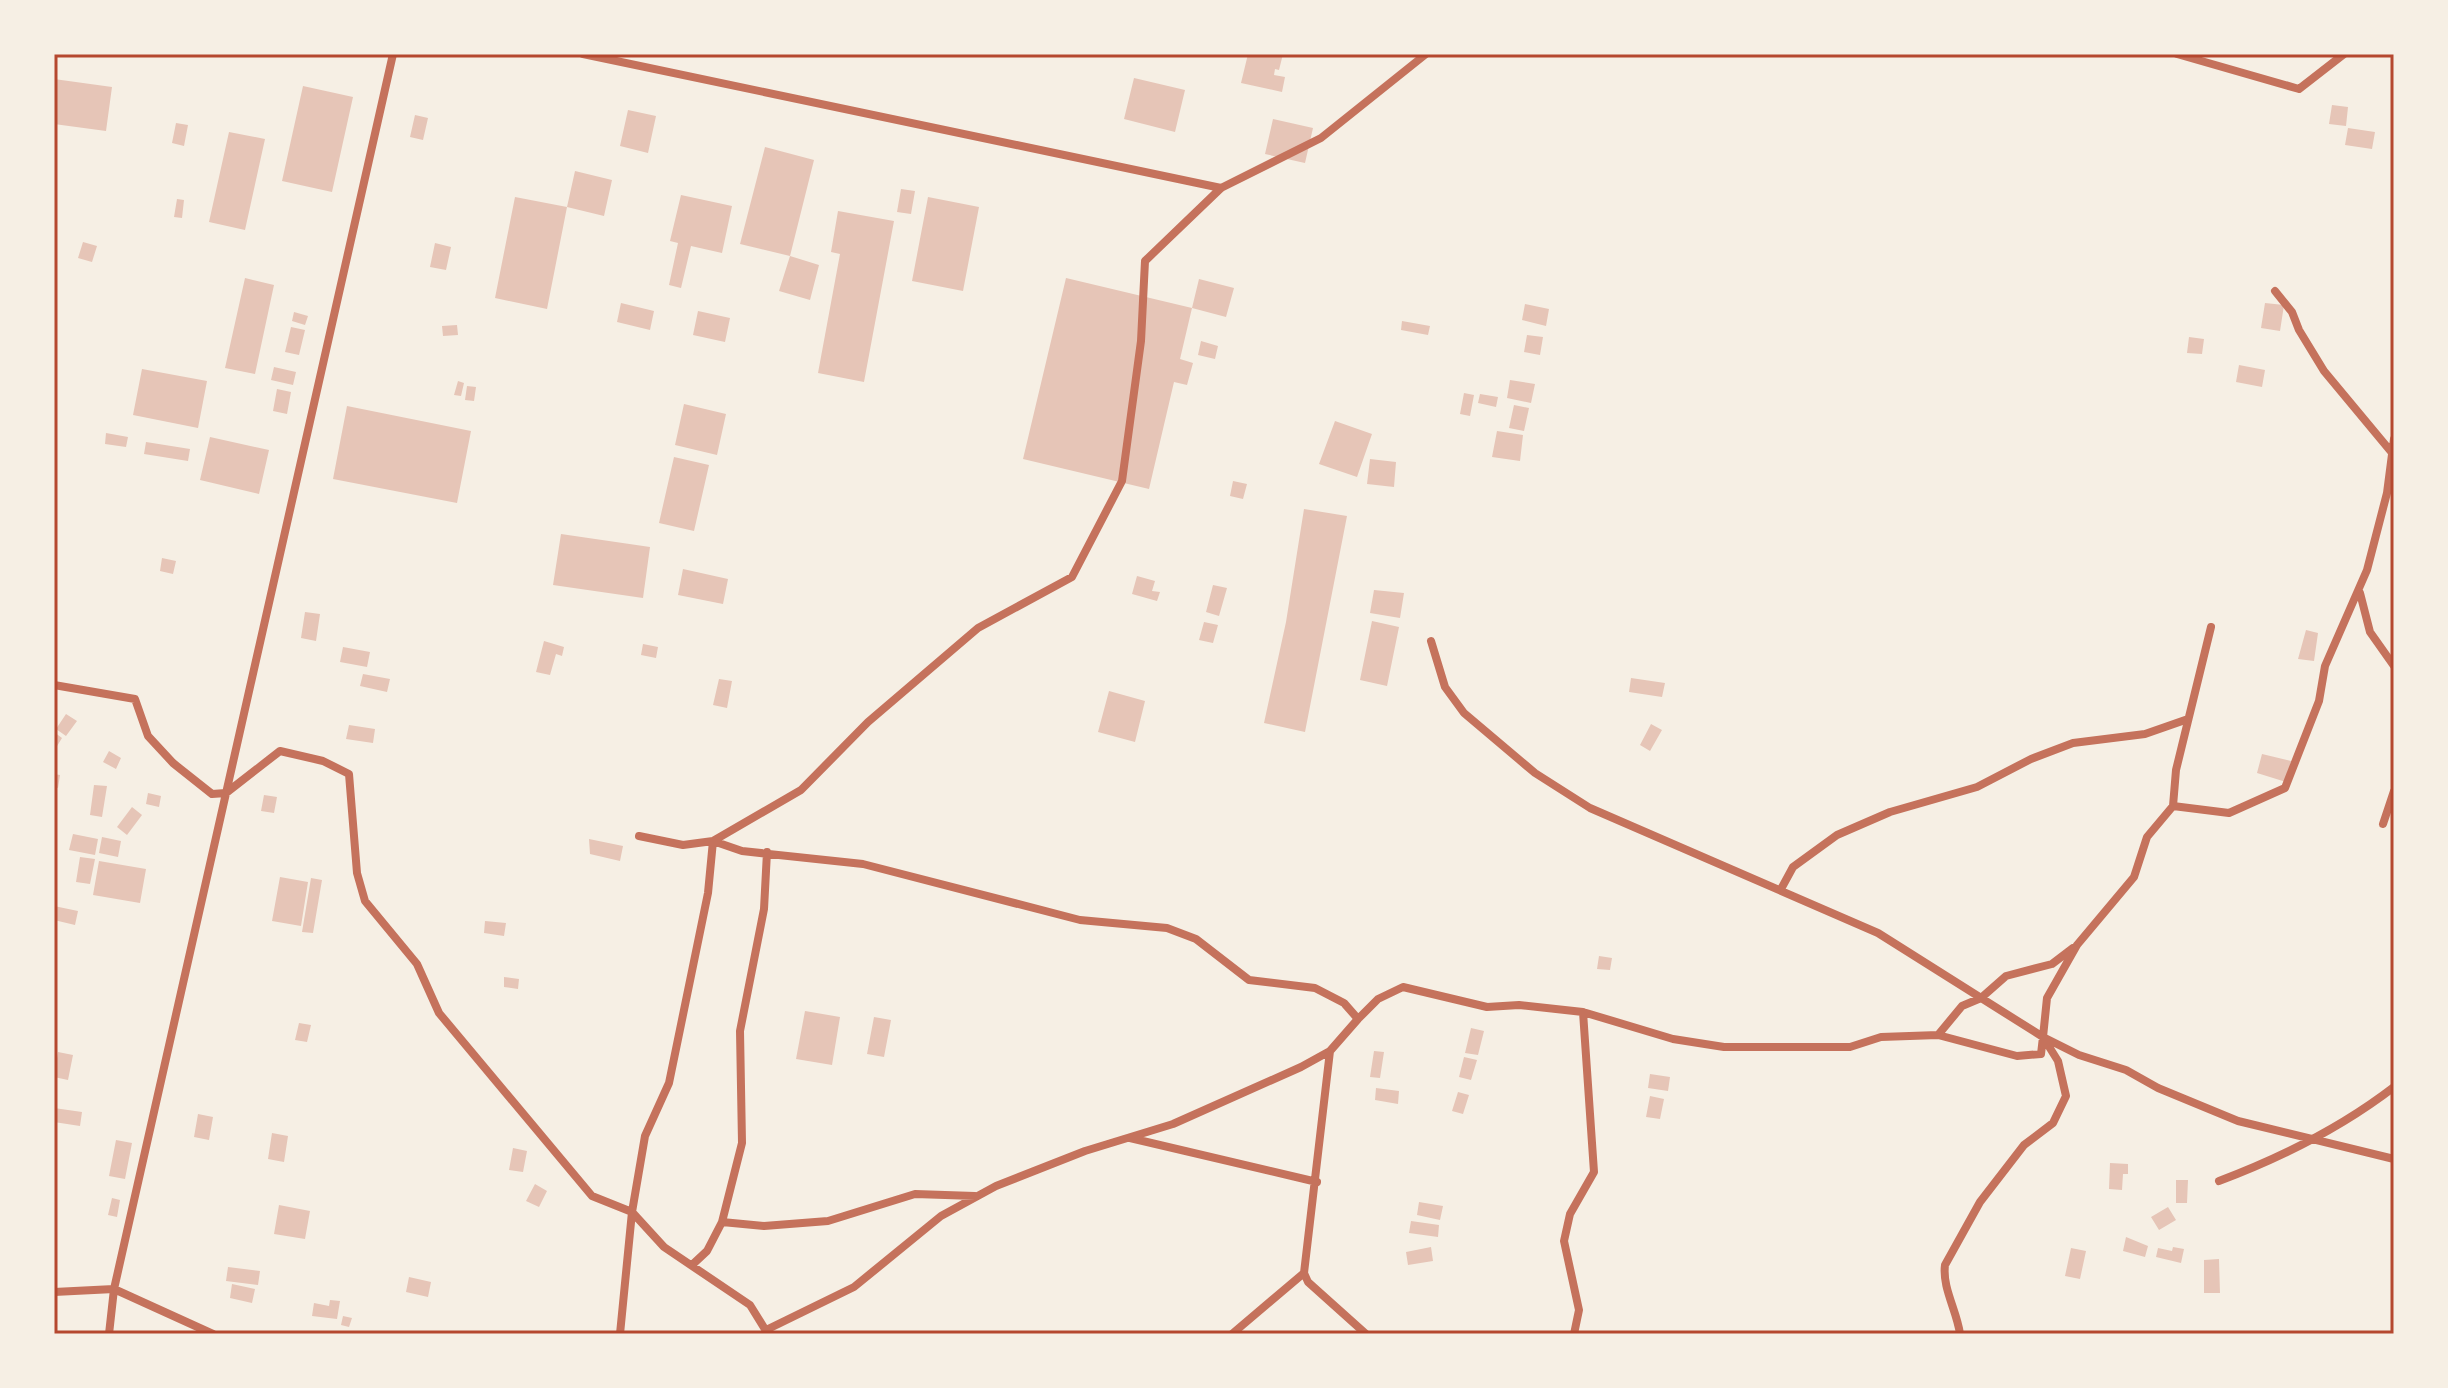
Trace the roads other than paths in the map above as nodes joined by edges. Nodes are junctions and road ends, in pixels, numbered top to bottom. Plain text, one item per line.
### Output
1 (393, 54) edge
2 (583, 54) edge
3 (1426, 54) edge
4 (2177, 54) edge
5 (2344, 54) edge
6 (1221, 188) junction
7 (2275, 291) dead end
8 (2394, 439) edge
9 (2392, 453) edge
10 (2391, 491) edge
11 (2360, 592) junction
12 (2211, 627) dead end
13 (1431, 641) dead end
14 (2394, 666) edge
15 (54, 685) edge
16 (2188, 719) junction
17 (2394, 791) edge
18 (226, 793) junction
19 (2173, 806) junction
20 (2383, 824) dead end
21 (639, 836) dead end
22 (713, 841) junction
23 (767, 852) junction
24 (1781, 889) junction
25 (2077, 945) junction
26 (1981, 998) junction
27 (1583, 1012) junction
28 (1358, 1019) junction
29 (1938, 1035) junction
30 (2043, 1037) junction
31 (1330, 1051) junction
32 (2394, 1087) edge
33 (1129, 1138) junction
34 (2308, 1140) junction
35 (2394, 1159) edge
36 (2219, 1181) dead end
37 (1317, 1182) junction
38 (977, 1196) junction
39 (632, 1212) junction
40 (722, 1222) junction
41 (692, 1265) junction
42 (1304, 1273) junction
43 (114, 1289) junction
44 (54, 1292) edge
45 (767, 1332) edge
46 (109, 1334) edge
47 (213, 1334) edge
48 (620, 1334) edge
49 (1232, 1334) edge
50 (1366, 1334) edge
51 (1574, 1334) edge
52 (1960, 1334) edge

1 - 18 street
2 - 6 street
3 - 6 street
4 - 5 street
6 - 22 street
7 - 9 street
8 - 9 street
9 - 10 street
10 - 11 street
11 - 14 street
11 - 19 street
12 - 16 street
13 - 24 street
15 - 18 street
16 - 19 street
16 - 24 street
17 - 20 street
18 - 39 street
18 - 43 street
19 - 25 street
21 - 22 street
22 - 23 street
22 - 39 street
23 - 28 street
23 - 40 street
24 - 26 street
25 - 26 street
25 - 30 street
26 - 29 street
26 - 30 street
27 - 28 street
27 - 29 street
27 - 51 street
28 - 31 street
29 - 30 street
30 - 34 street
30 - 52 street
31 - 33 street
31 - 37 street
32 - 34 street
33 - 37 street
33 - 38 street
34 - 35 street
34 - 36 street
37 - 42 street
38 - 40 street
38 - 45 street
39 - 41 street
39 - 48 street
40 - 41 street
41 - 45 street
42 - 49 street
42 - 50 street
43 - 44 street
43 - 46 street
43 - 47 street

